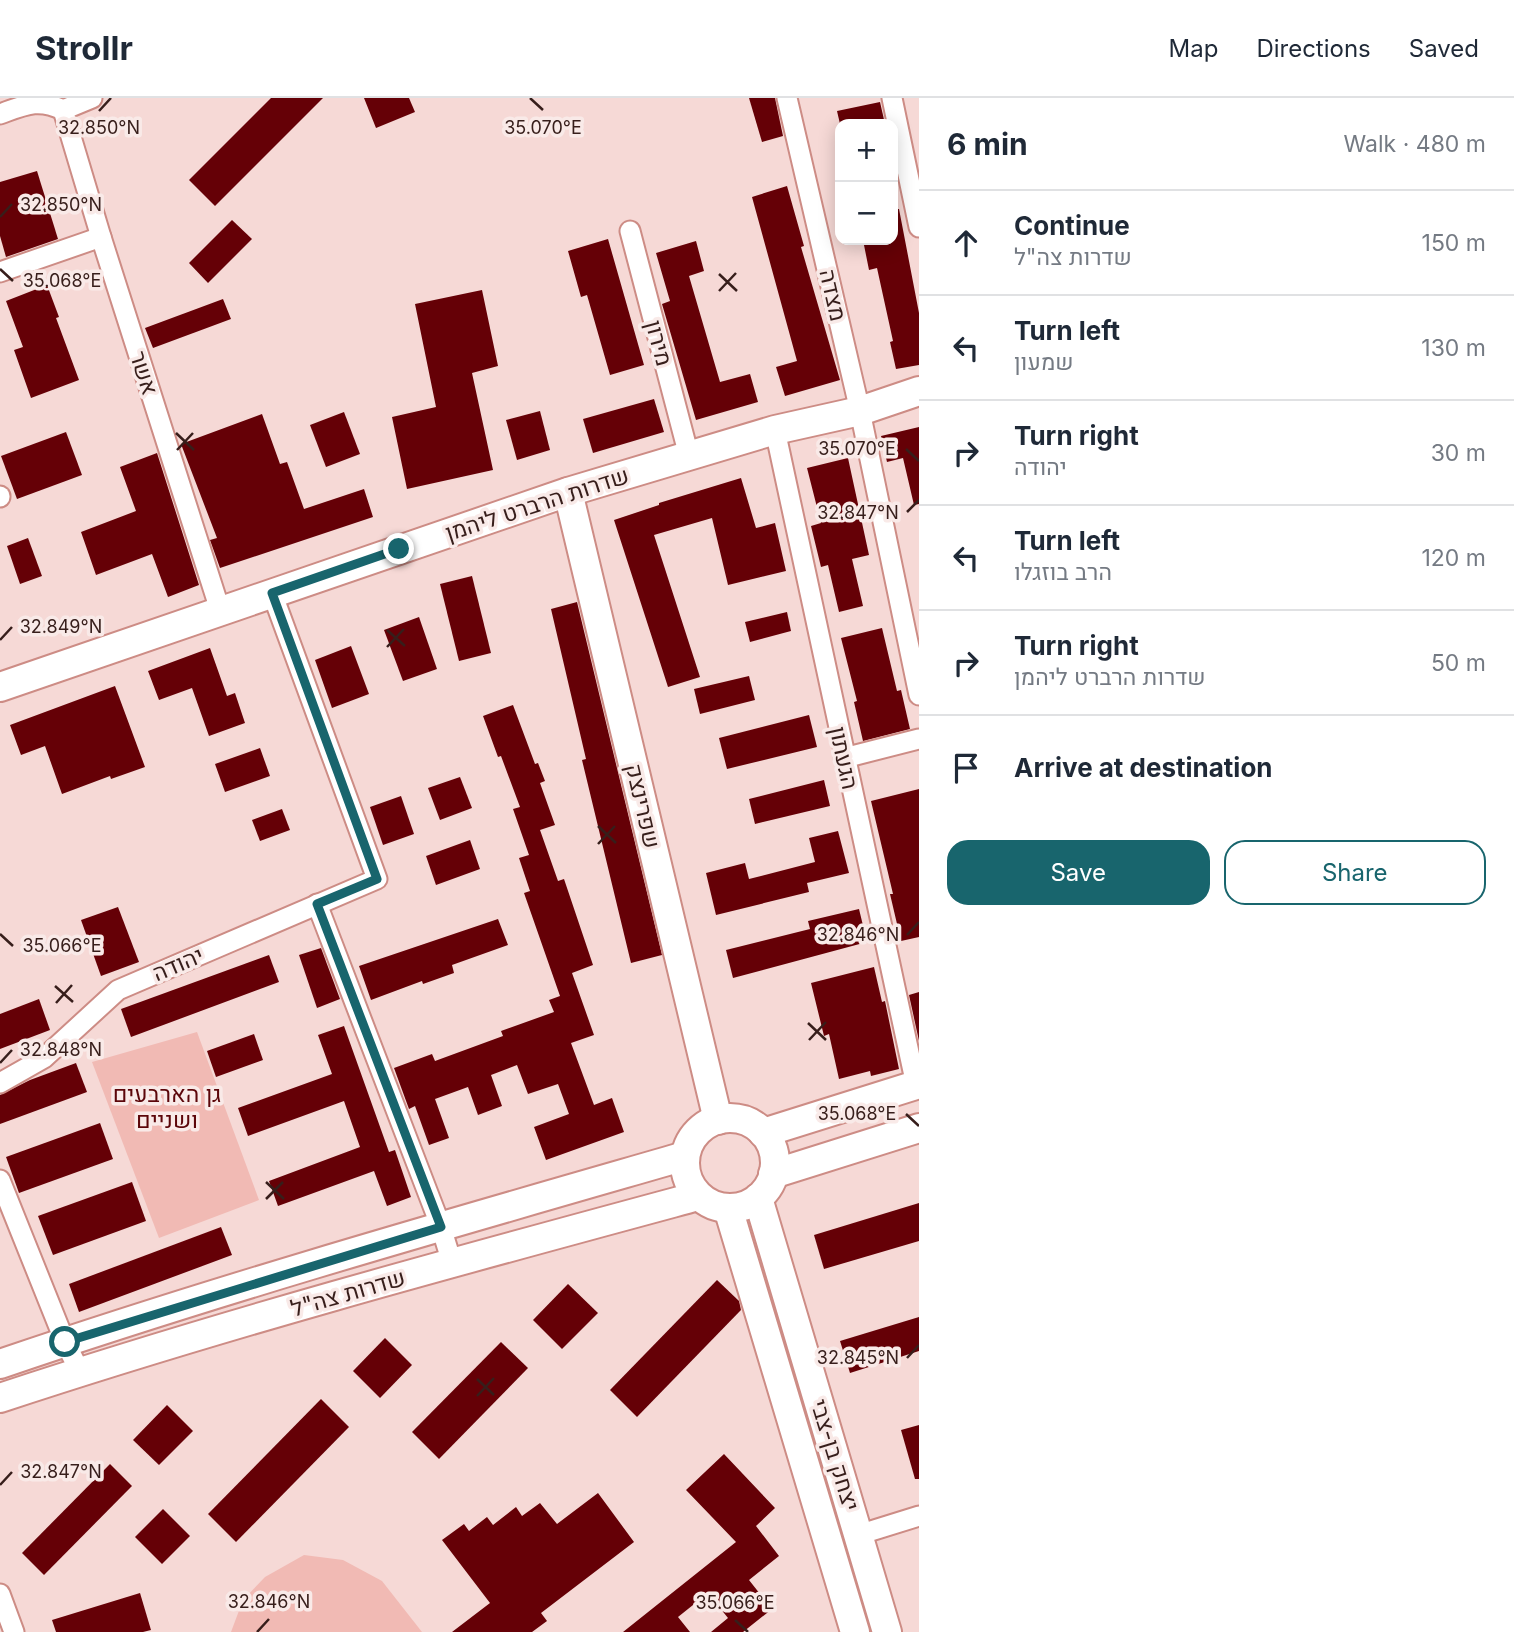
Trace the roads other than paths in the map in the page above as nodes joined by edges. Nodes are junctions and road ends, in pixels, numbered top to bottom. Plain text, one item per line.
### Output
1 (92, 98) edge
2 (787, 98) edge
3 (892, 98) edge
4 (62, 110) junction
5 (0, 114) edge
6 (919, 227) edge
7 (630, 231) dead end
8 (101, 237) junction
9 (0, 272) edge
10 (919, 391) edge
11 (860, 411) junction
12 (775, 430) junction
13 (689, 456) junction
14 (568, 492) junction
15 (272, 593) junction
16 (220, 610) junction
17 (0, 687) edge
18 (919, 695) edge
19 (919, 739) edge
20 (844, 758) junction
21 (317, 904) junction
22 (0, 1083) edge
23 (917, 1085) edge
24 (718, 1120) junction
25 (919, 1128) edge
26 (763, 1133) junction
27 (685, 1156) junction
28 (773, 1174) junction
29 (0, 1180) edge
30 (698, 1196) junction
31 (758, 1198) junction
32 (728, 1208) junction
33 (441, 1227) junction
34 (452, 1263) junction
35 (65, 1342) junction
36 (0, 1364) edge
37 (80, 1372) junction
38 (0, 1398) edge
39 (919, 1517) edge
40 (858, 1535) junction
41 (0, 1594) edge
42 (14, 1632) edge
43 (855, 1632) edge
44 (887, 1632) edge

1 - 4 street
2 - 11 street, מצדה
3 - 6 street
4 - 5 street
4 - 8 street, אשר
7 - 13 street, מירון
8 - 9 street
8 - 16 street, אשר
10 - 11 street, שדרות הרברט ליהמן
11 - 12 street, שדרות הרברט ליהמן
11 - 18 street, מצדה
12 - 13 street, שדרות הרברט ליהמן
12 - 20 street, הגעתון
13 - 14 street, שדרות הרברט ליהמן
14 - 15 street, שדרות הרברט ליהמן
14 - 24 street, שפרינצק
15 - 16 street, שדרות הרברט ליהמן
15 - 21 street, יהודה
16 - 17 street, שדרות הרברט ליהמן
19 - 20 street
20 - 23 street, הגעתון
21 - 22 street, יהודה
21 - 33 street
23 - 26 street
24 - 26 street
24 - 27 street
25 - 28 street
26 - 28 street
27 - 30 street
27 - 33 street, שדרות צה"ל
28 - 31 street
29 - 35 street
30 - 32 street
30 - 34 street, שדרות צה"ל
31 - 32 street
31 - 40 street, יצחק בן-צבי
32 - 43 street, יצחק בן-צבי
33 - 34 street
33 - 35 street, שדרות צה"ל
34 - 37 street, שדרות צה"ל
35 - 36 street, שדרות צה"ל
35 - 37 street
37 - 38 street, שדרות צה"ל
39 - 40 street
40 - 44 street, יצחק בן-צבי
41 - 42 street

